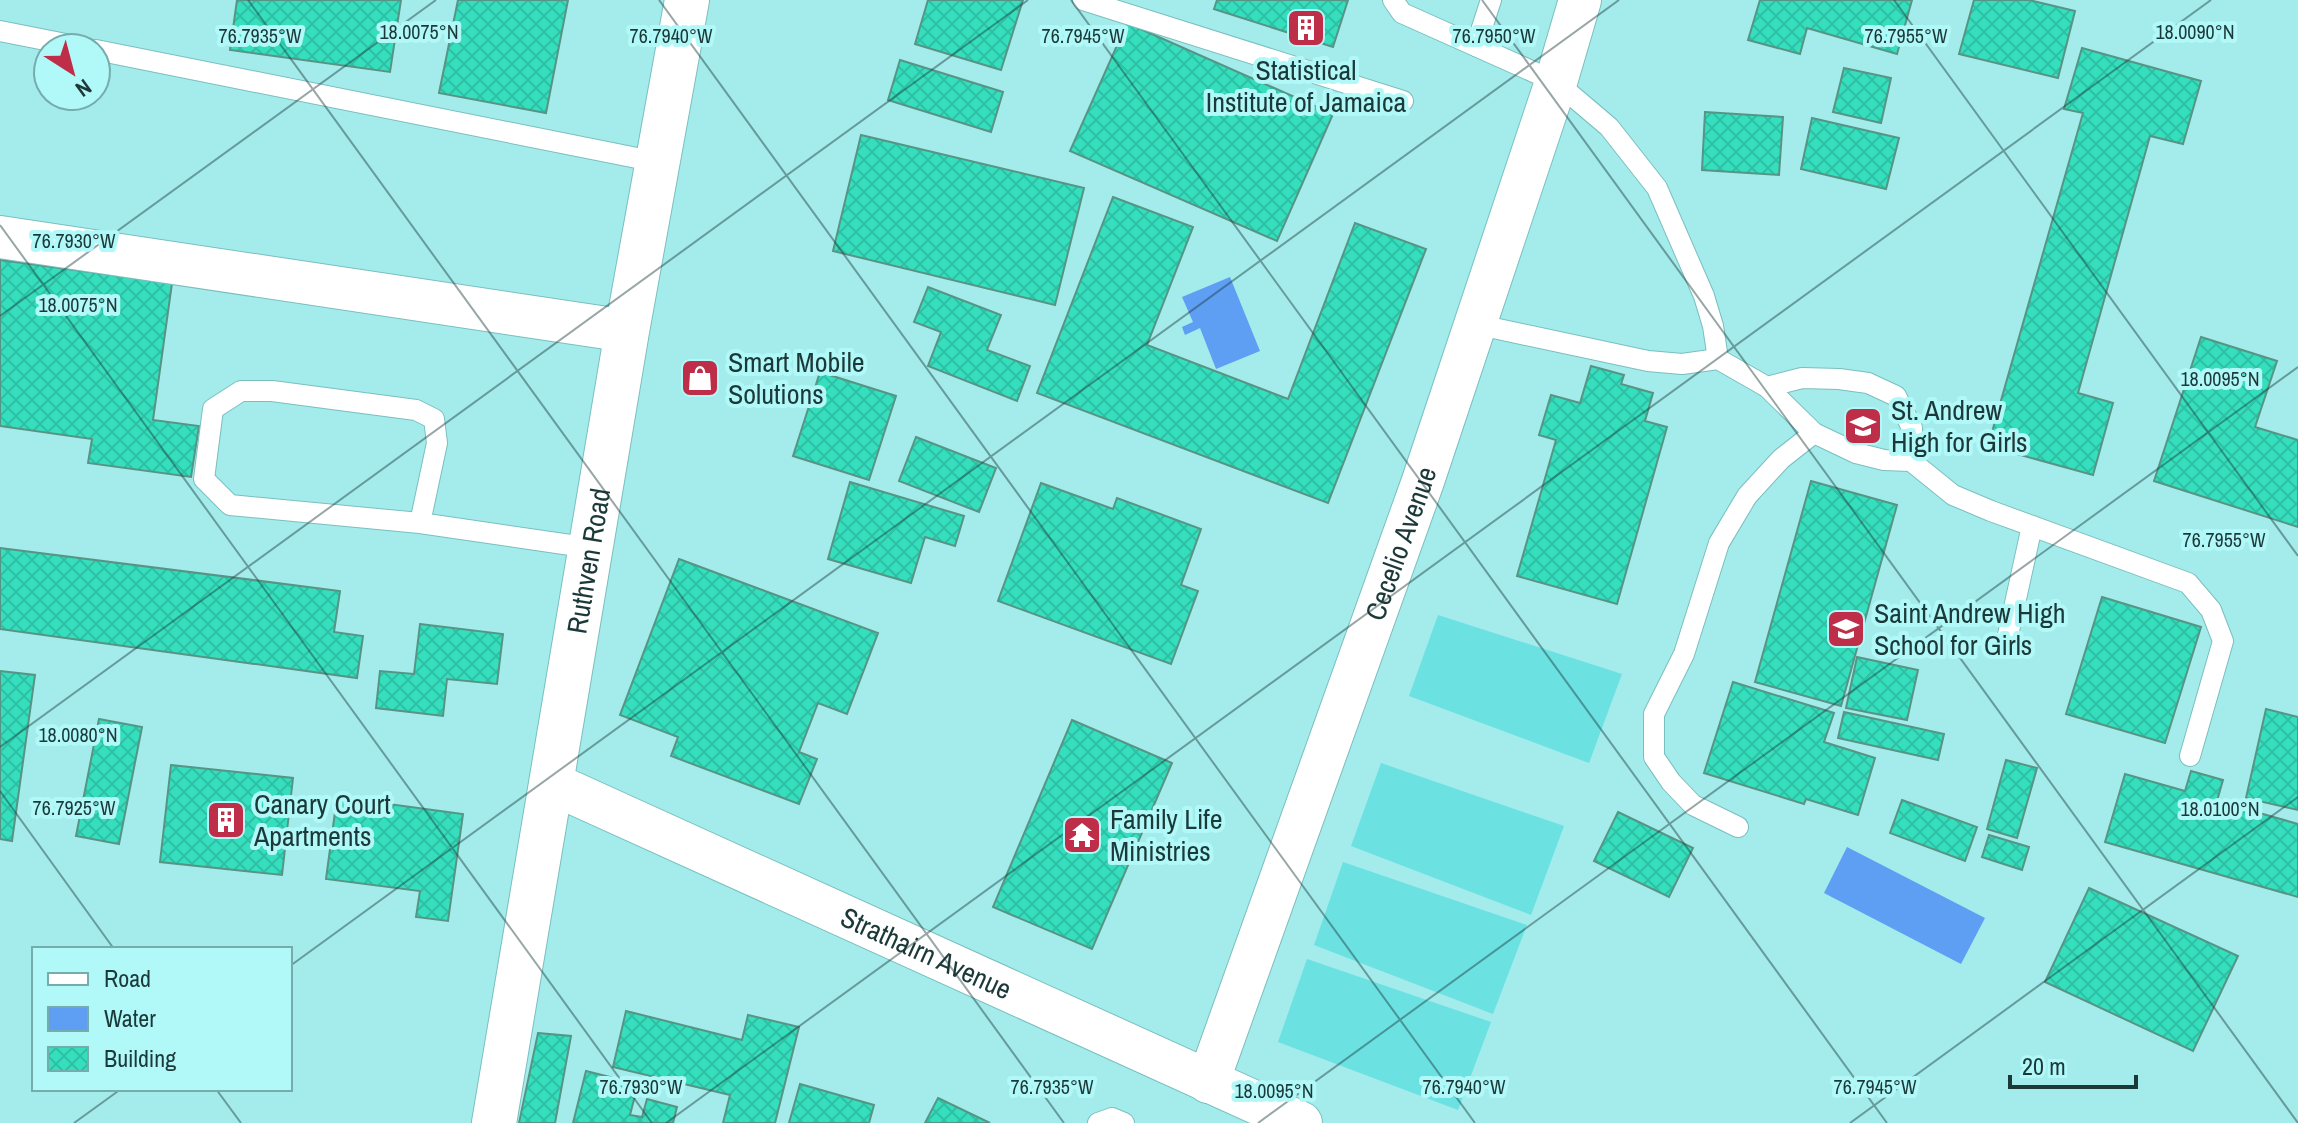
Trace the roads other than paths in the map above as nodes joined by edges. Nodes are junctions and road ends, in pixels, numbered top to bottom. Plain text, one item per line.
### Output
1 (687, 0) edge
2 (1083, 0) edge
3 (1393, 0) edge
4 (1491, 0) edge
5 (1580, 0) edge
6 (0, 31) edge
7 (32, 37) edge
8 (1476, 46) junction
9 (112, 53) edge
10 (1556, 82) junction
11 (1403, 101) dead end
12 (657, 162) junction
13 (0, 237) edge
14 (1475, 324) junction
15 (627, 331) junction
16 (1718, 359) junction
17 (1767, 387) junction
18 (1814, 433) junction
19 (1911, 461) junction
20 (420, 523) junction
21 (2032, 526) junction
22 (591, 548) junction
23 (2008, 635) dead end
24 (2190, 756) dead end
25 (551, 783) junction
26 (1738, 827) dead end
27 (1208, 1082) junction
28 (1290, 1121) edge
29 (494, 1123) edge
30 (1098, 1123) edge
31 (1124, 1123) edge

1 - 12 street, Ruthven Road
2 - 11 lane
3 - 8 lane
4 - 8 lane
5 - 10 street, Cecelio Avenue
6 - 7 lane
8 - 10 lane
9 - 12 lane
10 - 14 street, Cecelio Avenue
10 - 16 lane
12 - 15 street, Ruthven Road
13 - 15 street
14 - 16 lane
14 - 27 street, Cecelio Avenue
15 - 22 street, Ruthven Road
16 - 17 lane
17 - 18 lane
17 - 19 lane
18 - 19 lane
18 - 26 lane
19 - 21 lane
20 - 20 lane
20 - 22 lane
21 - 23 lane
21 - 24 lane
22 - 25 street, Ruthven Road
25 - 27 street, Strathairn Avenue
25 - 29 street, Ruthven Road
27 - 28 street, Strathairn Avenue
30 - 31 lane

